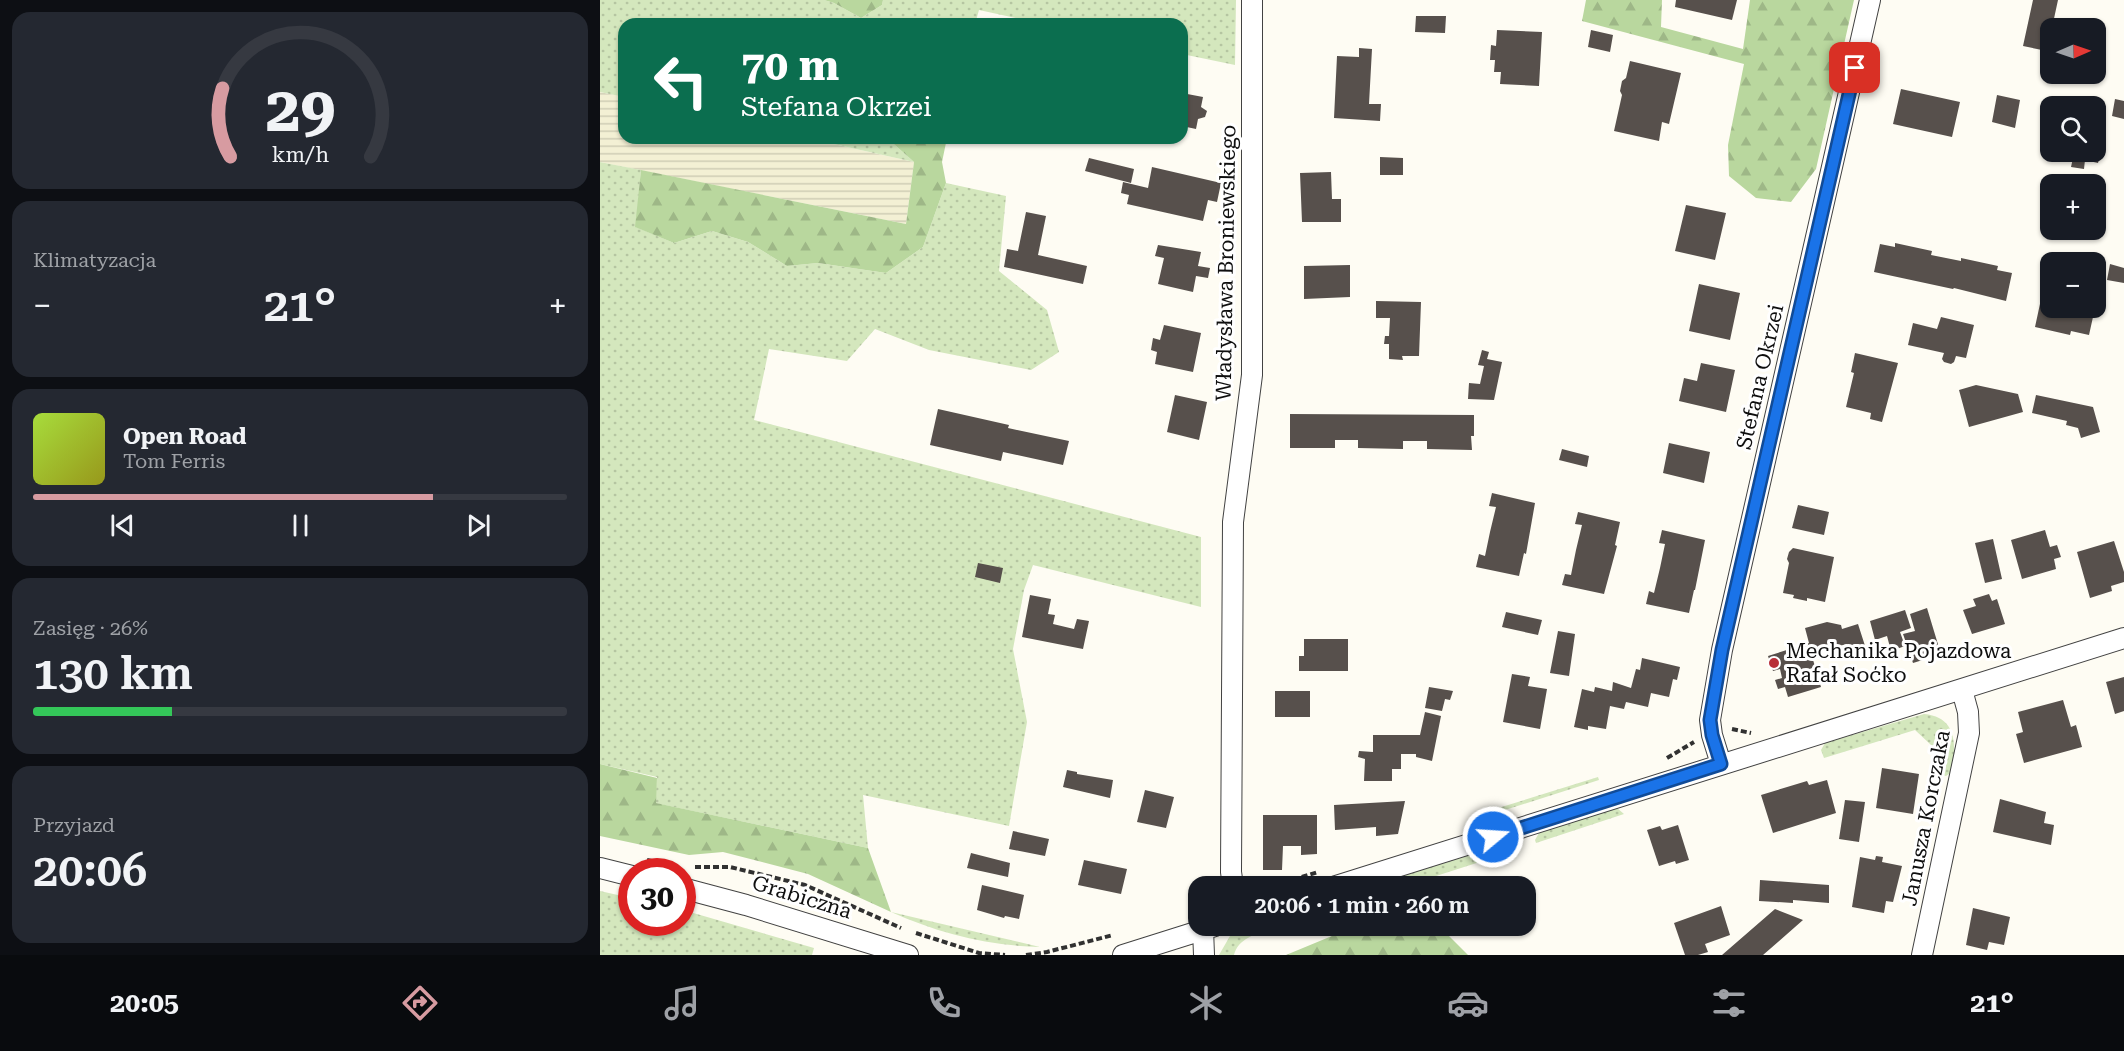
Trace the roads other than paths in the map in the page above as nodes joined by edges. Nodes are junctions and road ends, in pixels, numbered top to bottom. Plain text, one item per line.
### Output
1 (1252, 0) edge
2 (1870, 0) edge
3 (2124, 638) edge
4 (1962, 690) junction
5 (1721, 764) junction
6 (600, 868) edge
7 (618, 872) edge
8 (1232, 876) edge
9 (1368, 876) edge
10 (696, 892) edge
11 (1188, 934) edge
12 (1207, 936) edge
13 (908, 955) edge
14 (1123, 955) edge
15 (1204, 955) edge
16 (1922, 955) edge

1 - 8 street, Władysława Broniewskiego
2 - 5 street, Stefana Okrzei
3 - 4 street
4 - 5 street
4 - 16 street, Janusza Korczaka
5 - 9 street
6 - 7 street
10 - 13 street, Grabiczna
11 - 14 street
12 - 15 street

